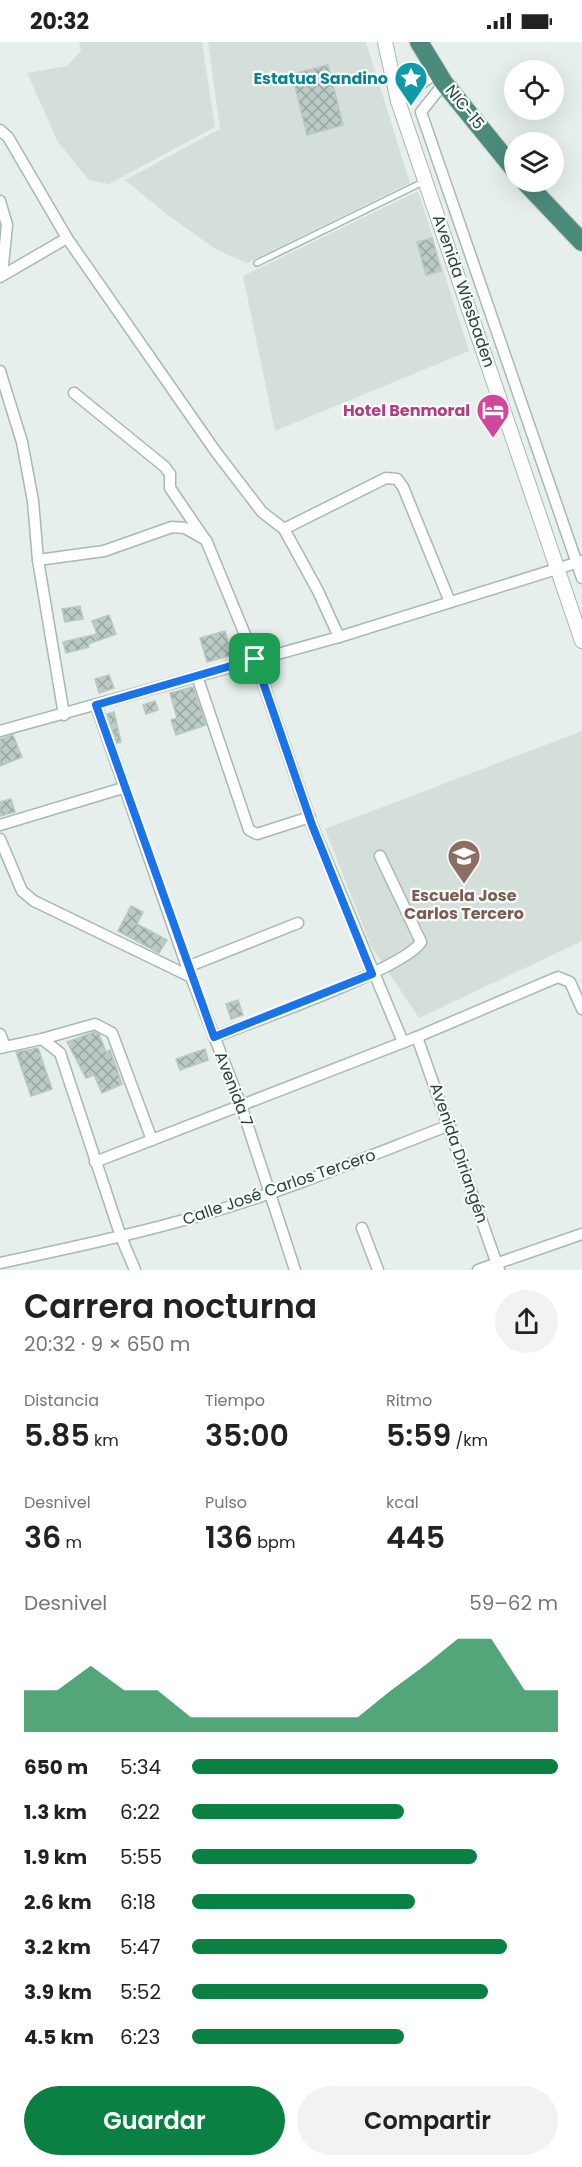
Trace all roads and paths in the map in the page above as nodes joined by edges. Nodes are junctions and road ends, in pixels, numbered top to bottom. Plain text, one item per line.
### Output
1 (385, 42) edge
2 (419, 42) edge
3 (441, 77) junction
4 (398, 101) junction
5 (422, 112) junction
6 (407, 124) junction
7 (0, 130) edge
8 (504, 156) edge
9 (427, 181) junction
10 (534, 192) edge
11 (0, 201) edge
12 (67, 238) junction
13 (582, 242) edge
14 (257, 263) dead end
15 (1, 276) edge
16 (0, 371) edge
17 (75, 393) dead end
18 (284, 529) junction
19 (206, 540) junction
20 (38, 560) junction
21 (580, 562) edge
22 (559, 568) junction
23 (582, 578) edge
24 (450, 602) junction
25 (339, 637) junction
26 (582, 641) edge
27 (255, 659) junction
28 (197, 676) junction
29 (96, 705) junction
30 (63, 715) junction
31 (0, 731) edge
32 (123, 788) junction
33 (310, 817) junction
34 (0, 825) edge
35 (0, 839) edge
36 (380, 856) dead end
37 (298, 923) dead end
38 (189, 972) junction
39 (372, 974) junction
40 (582, 1009) edge
41 (0, 1035) edge
42 (214, 1037) junction
43 (417, 1037) junction
44 (42, 1039) junction
45 (403, 1042) junction
46 (3, 1047) edge
47 (241, 1105) junction
48 (450, 1125) junction
49 (152, 1140) junction
50 (95, 1162) junction
51 (270, 1193) junction
52 (362, 1227) dead end
53 (582, 1234) edge
54 (121, 1237) junction
55 (0, 1263) edge
56 (498, 1266) edge
57 (135, 1270) edge
58 (295, 1270) edge
59 (378, 1270) edge
60 (478, 1270) edge

1 - 4 street, Avenida Wiesbaden
2 - 3 highway, NIC-15 / NIC-15
3 - 4 street
3 - 5 street
3 - 8 highway, NIC-15 / NIC-15
4 - 6 street, Avenida Wiesbaden
5 - 6 street
5 - 21 street, Avenida Wiesbaden
6 - 9 street, Avenida Wiesbaden
7 - 12 street
9 - 14 lane
9 - 22 street, Avenida Wiesbaden
10 - 13 highway
11 - 15 street
12 - 15 street
12 - 18 street
16 - 20 street
17 - 19 street
18 - 24 street
18 - 25 street
19 - 20 street
19 - 27 street
20 - 30 street
21 - 22 street
21 - 23 street, Avenida Wiesbaden
22 - 24 street
22 - 26 street, Avenida Wiesbaden
24 - 25 street
25 - 27 street
27 - 28 street
27 - 33 street
28 - 29 street
28 - 33 street
29 - 30 street
29 - 32 street, Avenida 7
30 - 31 street
32 - 34 street
32 - 38 street, Avenida 7
33 - 39 street
35 - 38 street
36 - 39 street
37 - 38 street
38 - 42 street, Avenida 7
39 - 42 street
39 - 45 street
40 - 43 street
41 - 46 street
42 - 47 street, Avenida 7
43 - 45 street
43 - 48 street, Avenida Diriangén
44 - 46 street
44 - 49 street
44 - 50 street
45 - 47 street
47 - 49 street
47 - 51 street, Avenida 7
48 - 51 street, Calle José Carlos Tercero
48 - 56 street, Avenida Diriangén
49 - 50 street
50 - 54 street
51 - 54 street, Calle José Carlos Tercero
51 - 58 street, Avenida 7
52 - 59 street
53 - 56 street
54 - 55 street, Calle José Carlos Tercero
54 - 57 street
56 - 60 street

